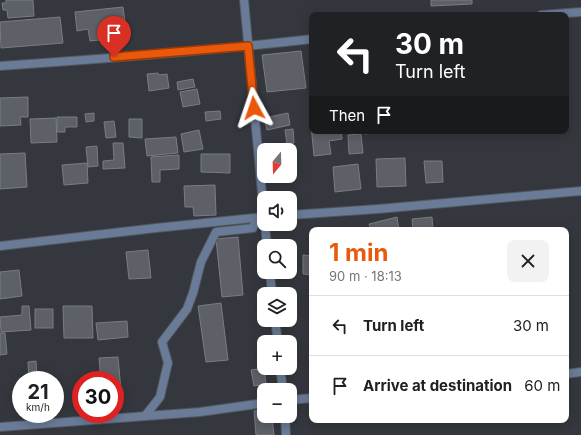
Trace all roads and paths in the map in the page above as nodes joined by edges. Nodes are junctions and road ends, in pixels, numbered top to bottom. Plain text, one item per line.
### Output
1 (244, 0) edge
2 (581, 12) edge
3 (569, 13) edge
4 (309, 39) edge
5 (248, 46) junction
6 (0, 66) edge
7 (581, 190) edge
8 (259, 191) edge
9 (297, 215) edge
10 (257, 217) edge
11 (257, 222) edge
12 (0, 246) edge
13 (581, 372) edge
14 (569, 374) edge
15 (309, 398) edge
16 (297, 399) edge
17 (257, 405) edge
18 (145, 416) junction
19 (285, 423) edge
20 (0, 428) edge
21 (286, 435) edge

1 - 5 street
2 - 3 street
4 - 5 street
5 - 6 street
5 - 8 street
7 - 9 street
10 - 12 street
11 - 18 street
13 - 14 street
15 - 16 street
17 - 18 street
18 - 20 street
19 - 21 street

